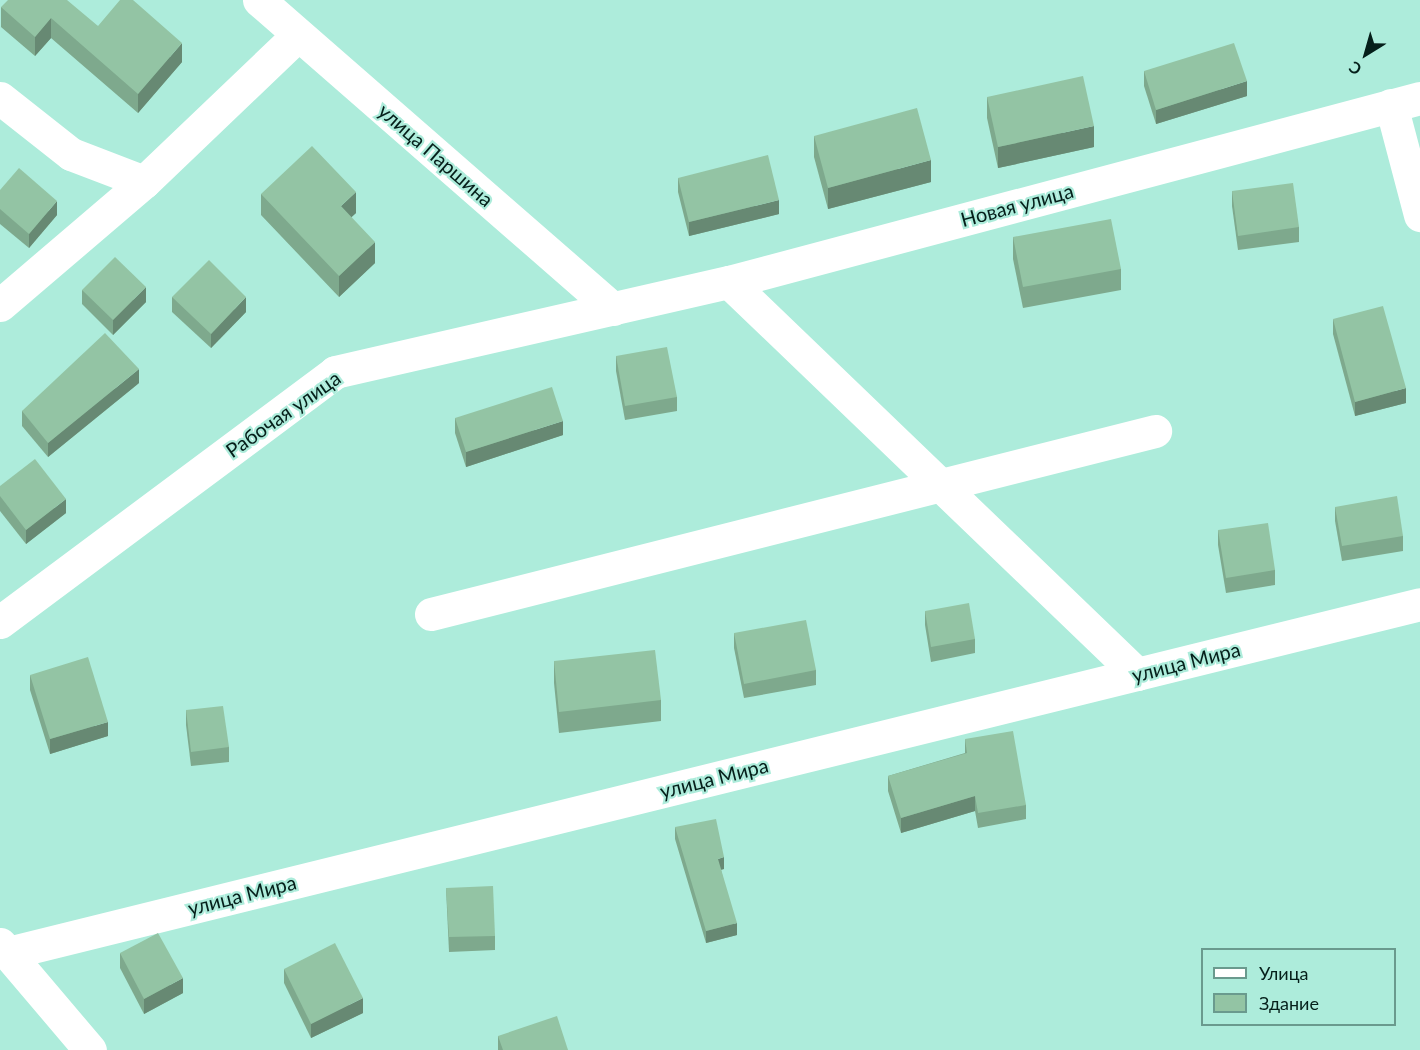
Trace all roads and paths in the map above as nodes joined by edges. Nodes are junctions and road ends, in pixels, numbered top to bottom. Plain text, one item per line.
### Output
1 (259, 0) edge
2 (298, 35) junction
3 (0, 98) edge
4 (1406, 101) edge
5 (144, 182) junction
6 (1420, 215) edge
7 (729, 282) junction
8 (0, 305) edge
9 (613, 309) junction
10 (1155, 431) dead end
11 (944, 485) junction
12 (1420, 604) edge
13 (431, 614) dead end
14 (0, 622) edge
15 (1137, 674) junction
16 (4, 948) edge
17 (90, 1050) edge

1 - 2 street, улица Паршина
2 - 5 street
2 - 9 street, улица Паршина
3 - 5 street
4 - 6 street
4 - 7 street, Новая улица
5 - 8 street
7 - 9 street, Новая улица
7 - 11 street
9 - 14 street, Рабочая улица
10 - 11 street
11 - 13 street
11 - 15 street
12 - 15 street, улица Мира
15 - 16 street, улица Мира
16 - 17 street

